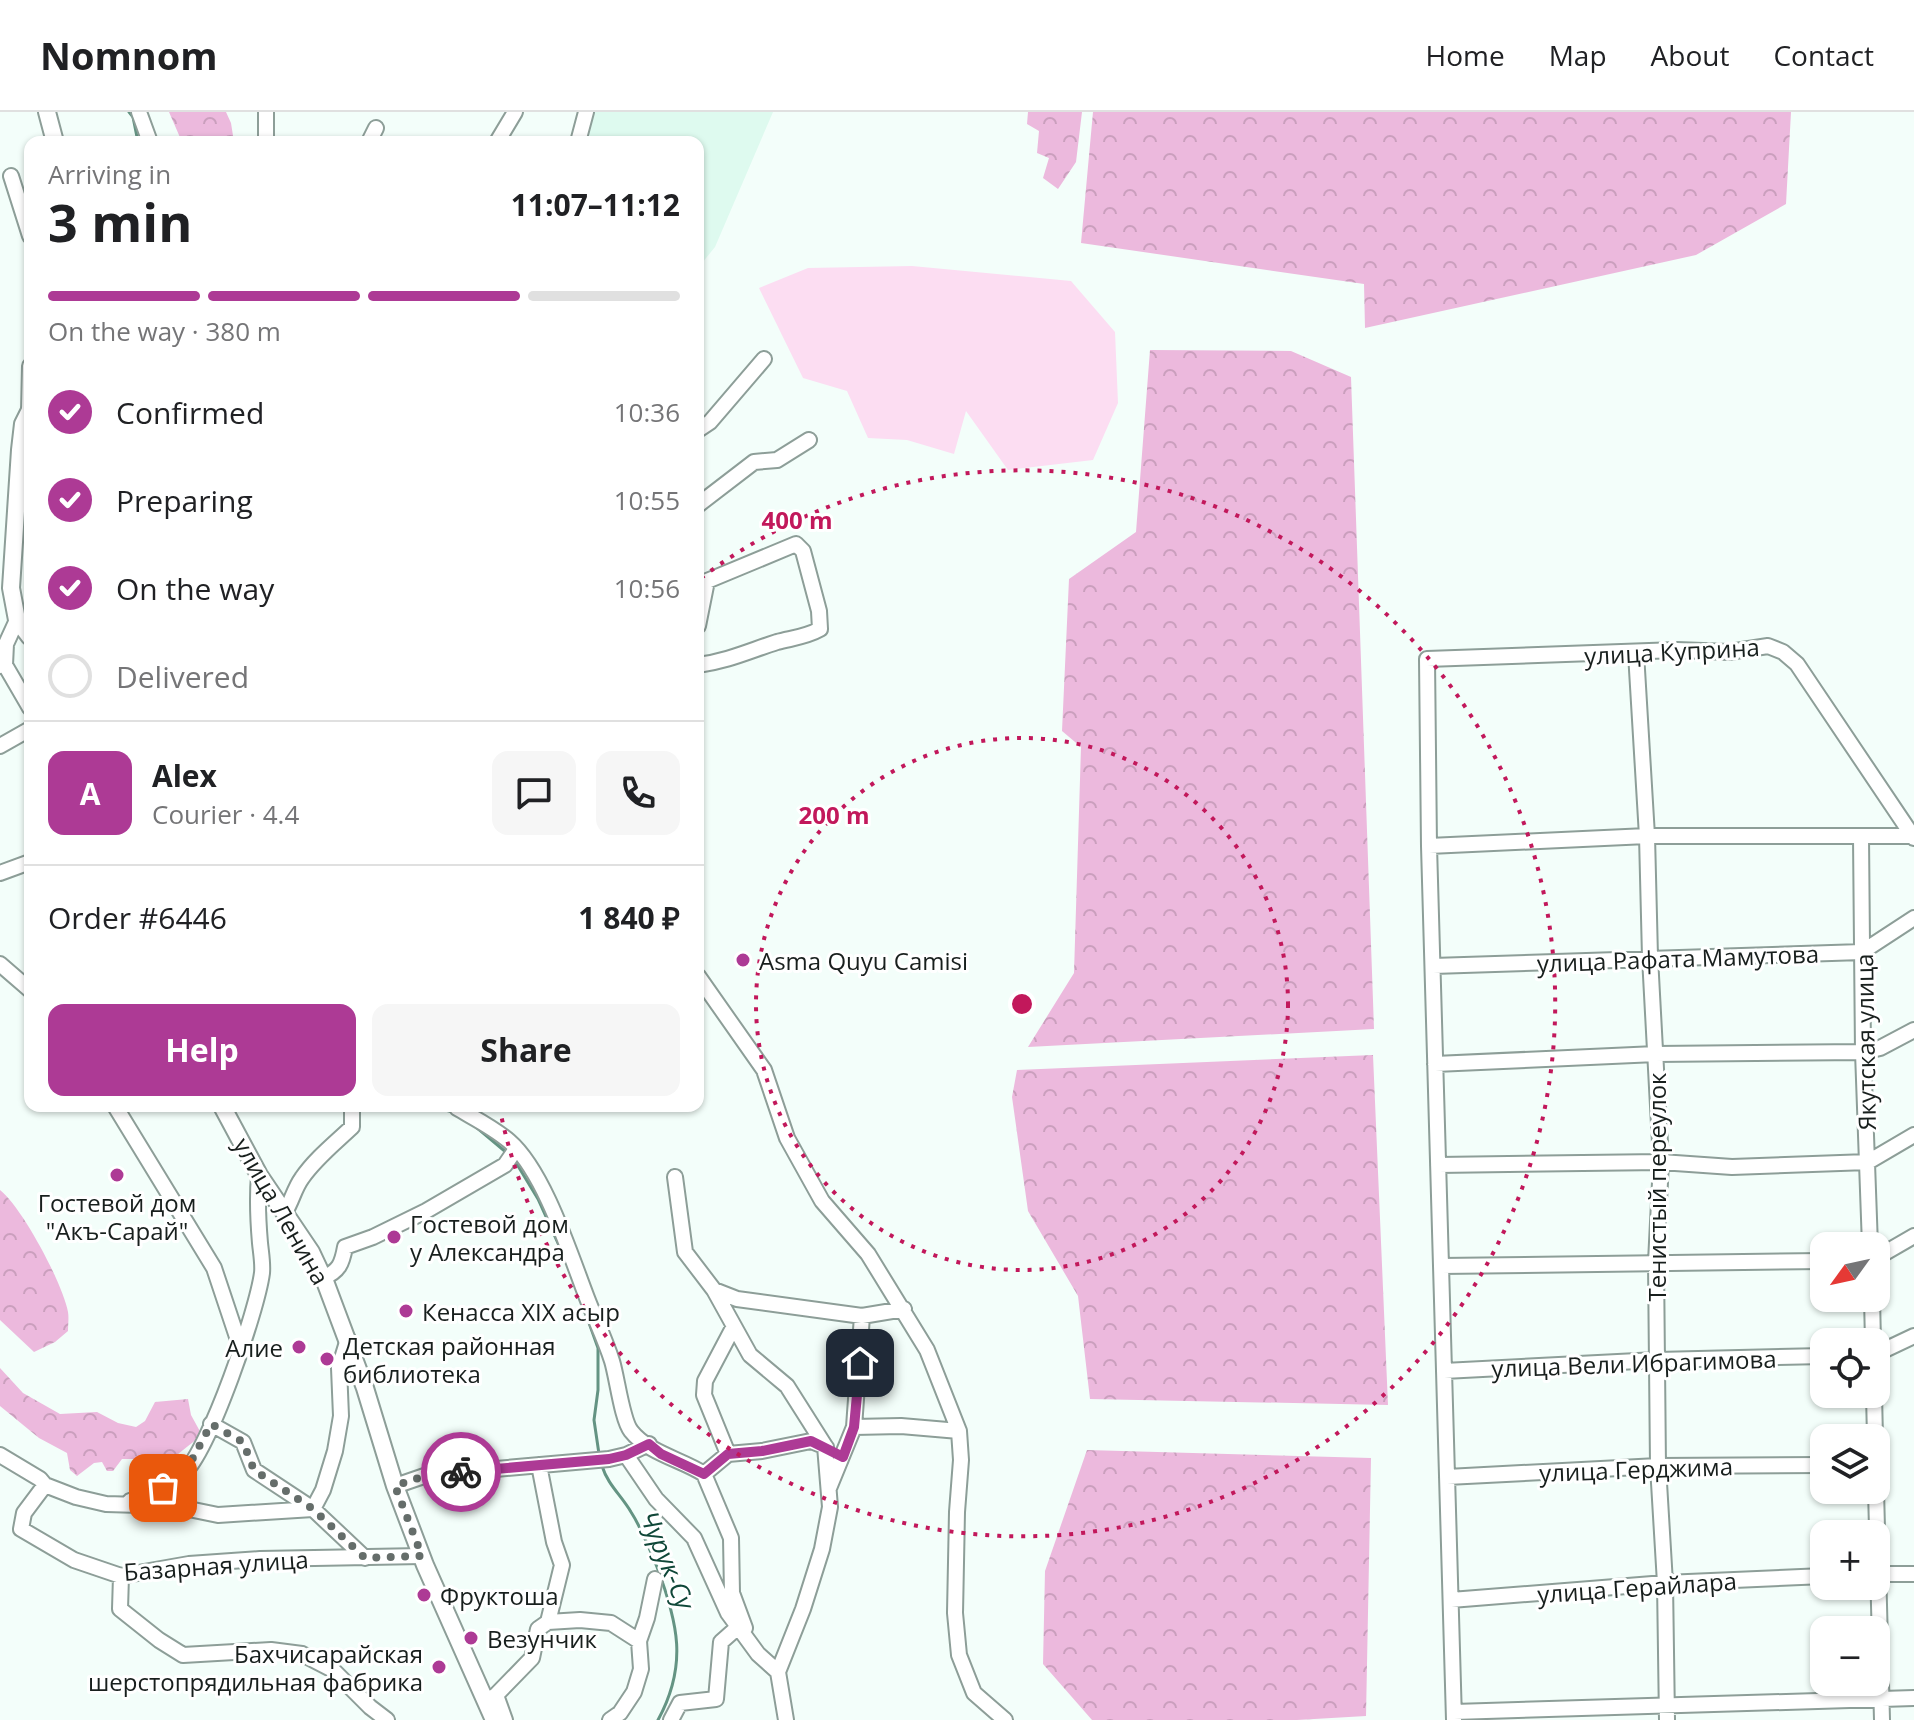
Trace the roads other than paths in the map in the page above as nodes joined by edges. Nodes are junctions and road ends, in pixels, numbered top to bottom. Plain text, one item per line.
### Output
1 (47, 112) edge
2 (139, 112) edge
3 (266, 112) edge
4 (515, 112) edge
5 (586, 112) edge
6 (376, 128) dead end
7 (53, 136) edge
8 (148, 136) edge
9 (266, 136) edge
10 (372, 136) edge
11 (501, 136) edge
12 (580, 136) edge
13 (11, 176) dead end
14 (24, 217) edge
15 (764, 359) dead end
16 (24, 422) edge
17 (704, 426) edge
18 (809, 440) dead end
19 (704, 500) edge
20 (704, 596) edge
21 (17, 620) junction
22 (24, 629) edge
23 (1636, 653) junction
24 (704, 664) edge
25 (2, 665) edge
26 (24, 699) edge
27 (24, 732) edge
28 (0, 746) edge
29 (1647, 836) junction
30 (1861, 837) junction
31 (1913, 837) edge
32 (1429, 846) junction
33 (24, 864) edge
34 (0, 873) edge
35 (1914, 918) edge
36 (1862, 952) junction
37 (1650, 957) junction
38 (0, 964) edge
39 (1433, 966) junction
40 (24, 985) edge
41 (705, 997) edge
42 (1914, 1030) edge
43 (1863, 1052) junction
44 (1656, 1054) junction
45 (1435, 1064) junction
46 (119, 1112) edge
47 (225, 1112) edge
48 (352, 1112) edge
49 (463, 1112) edge
50 (1914, 1135) edge
51 (512, 1153) junction
52 (1661, 1162) junction
53 (1868, 1162) junction
54 (1438, 1165) junction
55 (259, 1175) junction
56 (675, 1177) dead end
57 (285, 1212) junction
58 (1870, 1232) edge
59 (1914, 1236) edge
60 (1890, 1250) edge
61 (1810, 1261) edge
62 (1656, 1262) junction
63 (1441, 1266) junction
64 (323, 1278) junction
65 (714, 1290) junction
66 (904, 1309) junction
67 (862, 1316) junction
68 (734, 1326) junction
69 (1914, 1336) edge
70 (348, 1339) junction
71 (1890, 1347) edge
72 (241, 1349) junction
73 (1810, 1356) edge
74 (1657, 1360) junction
75 (1444, 1371) junction
76 (211, 1424) junction
77 (854, 1427) junction
78 (959, 1431) junction
79 (649, 1444) junction
80 (825, 1446) junction
81 (728, 1454) junction
82 (0, 1455) edge
83 (626, 1455) junction
84 (843, 1457) junction
85 (539, 1465) junction
86 (1810, 1465) edge
87 (1658, 1466) junction
88 (704, 1474) junction
89 (1447, 1477) junction
90 (45, 1485) junction
91 (395, 1486) junction
92 (829, 1488) junction
93 (106, 1504) junction
94 (313, 1509) junction
95 (422, 1556) junction
96 (365, 1558) junction
97 (1890, 1574) edge
98 (1914, 1574) edge
99 (121, 1576) junction
100 (1810, 1577) edge
101 (655, 1579) dead end
102 (1665, 1583) junction
103 (1451, 1600) junction
104 (1878, 1600) edge
105 (548, 1622) junction
106 (738, 1627) junction
107 (639, 1641) junction
108 (758, 1654) junction
109 (778, 1672) junction
110 (492, 1698) junction
111 (1914, 1698) edge
112 (1881, 1699) junction
113 (1667, 1704) junction
114 (1454, 1716) edge
115 (387, 1720) edge
116 (494, 1720) edge
117 (505, 1720) edge
118 (610, 1720) edge
119 (671, 1720) edge
120 (786, 1720) edge
121 (1005, 1720) edge
122 (1667, 1720) edge
123 (1882, 1720) edge

1 - 7 main road
2 - 8 street
3 - 9 street
4 - 11 street
5 - 12 street
6 - 10 street
13 - 14 street
15 - 17 street
16 - 21 main road
18 - 19 street
20 - 24 street
21 - 22 main road
21 - 25 street
23 - 29 street, Тенистый переулок
23 - 31 street, улица Куприна
23 - 32 street, улица Куприна
25 - 26 street
27 - 28 street
29 - 30 street
29 - 32 street
29 - 37 street, Тенистый переулок
30 - 31 street
30 - 36 street, Якутская улица
32 - 39 street
33 - 34 street
35 - 36 street
36 - 37 street, улица Рафата Мамутова
36 - 43 street, Якутская улица
37 - 39 street, улица Рафата Мамутова
37 - 44 street, Тенистый переулок
38 - 40 street
39 - 45 street
41 - 66 street
42 - 43 street
43 - 44 street
43 - 53 street, Якутская улица
44 - 45 street
44 - 52 street, Тенистый переулок
45 - 54 street
46 - 72 street
47 - 55 main road, улица Ленина
48 - 57 street
49 - 51 street
50 - 53 street
51 - 64 street
51 - 79 street
52 - 53 street
52 - 54 street
52 - 62 street, Тенистый переулок
53 - 58 street, Якутская улица
54 - 63 street
55 - 57 main road, улица Ленина
55 - 72 street
56 - 65 street
57 - 64 main road, улица Ленина
59 - 60 street
61 - 62 street
62 - 63 street
62 - 74 street, Тенистый переулок
63 - 75 street
64 - 70 main road, улица Ленина
65 - 67 street
65 - 68 street
66 - 67 street
66 - 78 street
67 - 77 street
68 - 80 street
68 - 81 street
69 - 71 street
70 - 91 main road, улица Ленина
70 - 94 street
72 - 76 street
73 - 74 street, улица Вели Ибрагимова
74 - 75 street, улица Вели Ибрагимова
74 - 87 street, Тенистый переулок
75 - 89 street
76 - 93 street
76 - 94 street
77 - 78 street
77 - 84 street
78 - 121 street
79 - 83 street
79 - 88 street
80 - 81 street
80 - 84 street
80 - 92 street
81 - 88 street
82 - 90 street
83 - 85 street
83 - 106 street
84 - 92 street
85 - 91 street
85 - 105 street
86 - 87 street, улица Герджима
87 - 89 street, улица Герджима
87 - 102 street, Тенистый переулок
88 - 108 street
89 - 103 street
90 - 93 street
90 - 99 street, Базарная улица
91 - 95 main road, улица Ленина
92 - 109 street
93 - 94 street
94 - 96 street
95 - 96 street, Базарная улица
95 - 110 main road, улица Ленина
96 - 99 street, Базарная улица
97 - 98 street
99 - 115 street
100 - 102 street, улица Герайлара
101 - 107 street
102 - 103 street, улица Герайлара
102 - 113 street, Тенистый переулок
103 - 114 street
104 - 112 street
105 - 107 street
105 - 110 street
106 - 108 street
106 - 119 street
107 - 118 street
108 - 109 street
109 - 120 street
110 - 116 main road, улица Ленина
110 - 117 street
111 - 112 street
112 - 113 street
112 - 123 street
113 - 114 street
113 - 122 street, Тенистый переулок

